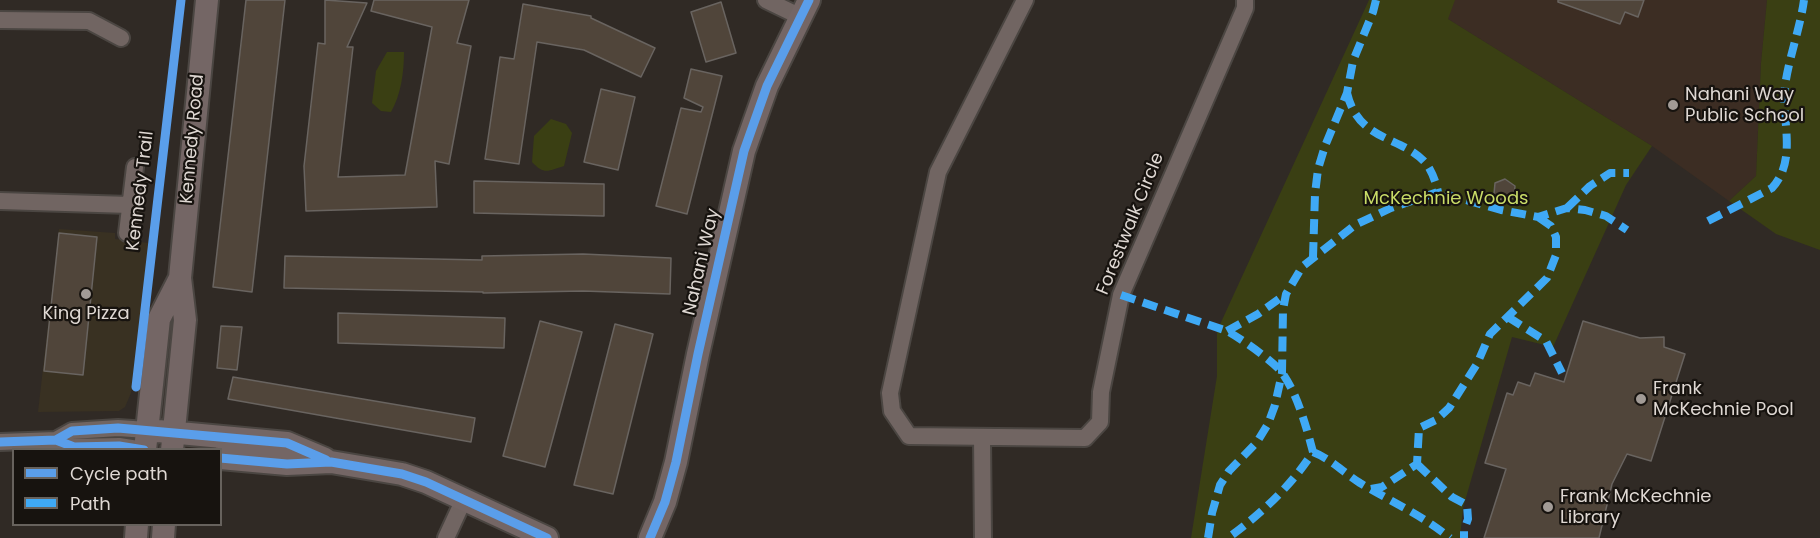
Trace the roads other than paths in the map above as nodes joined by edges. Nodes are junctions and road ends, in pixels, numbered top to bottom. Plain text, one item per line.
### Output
1 (207, 0) edge
2 (766, 0) edge
3 (1025, 0) edge
4 (1245, 0) edge
5 (805, 8) edge
6 (0, 20) edge
7 (121, 38) dead end
8 (135, 167) dead end
9 (0, 201) edge
10 (130, 205) junction
11 (127, 233) dead end
12 (180, 278) junction
13 (982, 438) junction
14 (173, 441) edge
15 (0, 442) edge
16 (145, 443) edge
17 (222, 458) edge
18 (331, 462) junction
19 (464, 500) junction
20 (446, 538) edge
21 (547, 538) edge
22 (650, 538) edge
23 (983, 538) edge

1 - 12 street, Kennedy Road
2 - 5 street
3 - 13 street, Forestwalk Circle
4 - 13 street, Forestwalk Circle
5 - 22 street, Nahani Way
6 - 7 street
8 - 10 street
9 - 10 street
10 - 11 street
12 - 14 street, Kennedy Road
12 - 16 street, Kennedy Road
13 - 23 street
14 - 16 street
14 - 18 street
15 - 16 street
17 - 18 street
18 - 19 street
19 - 20 street
19 - 21 street

